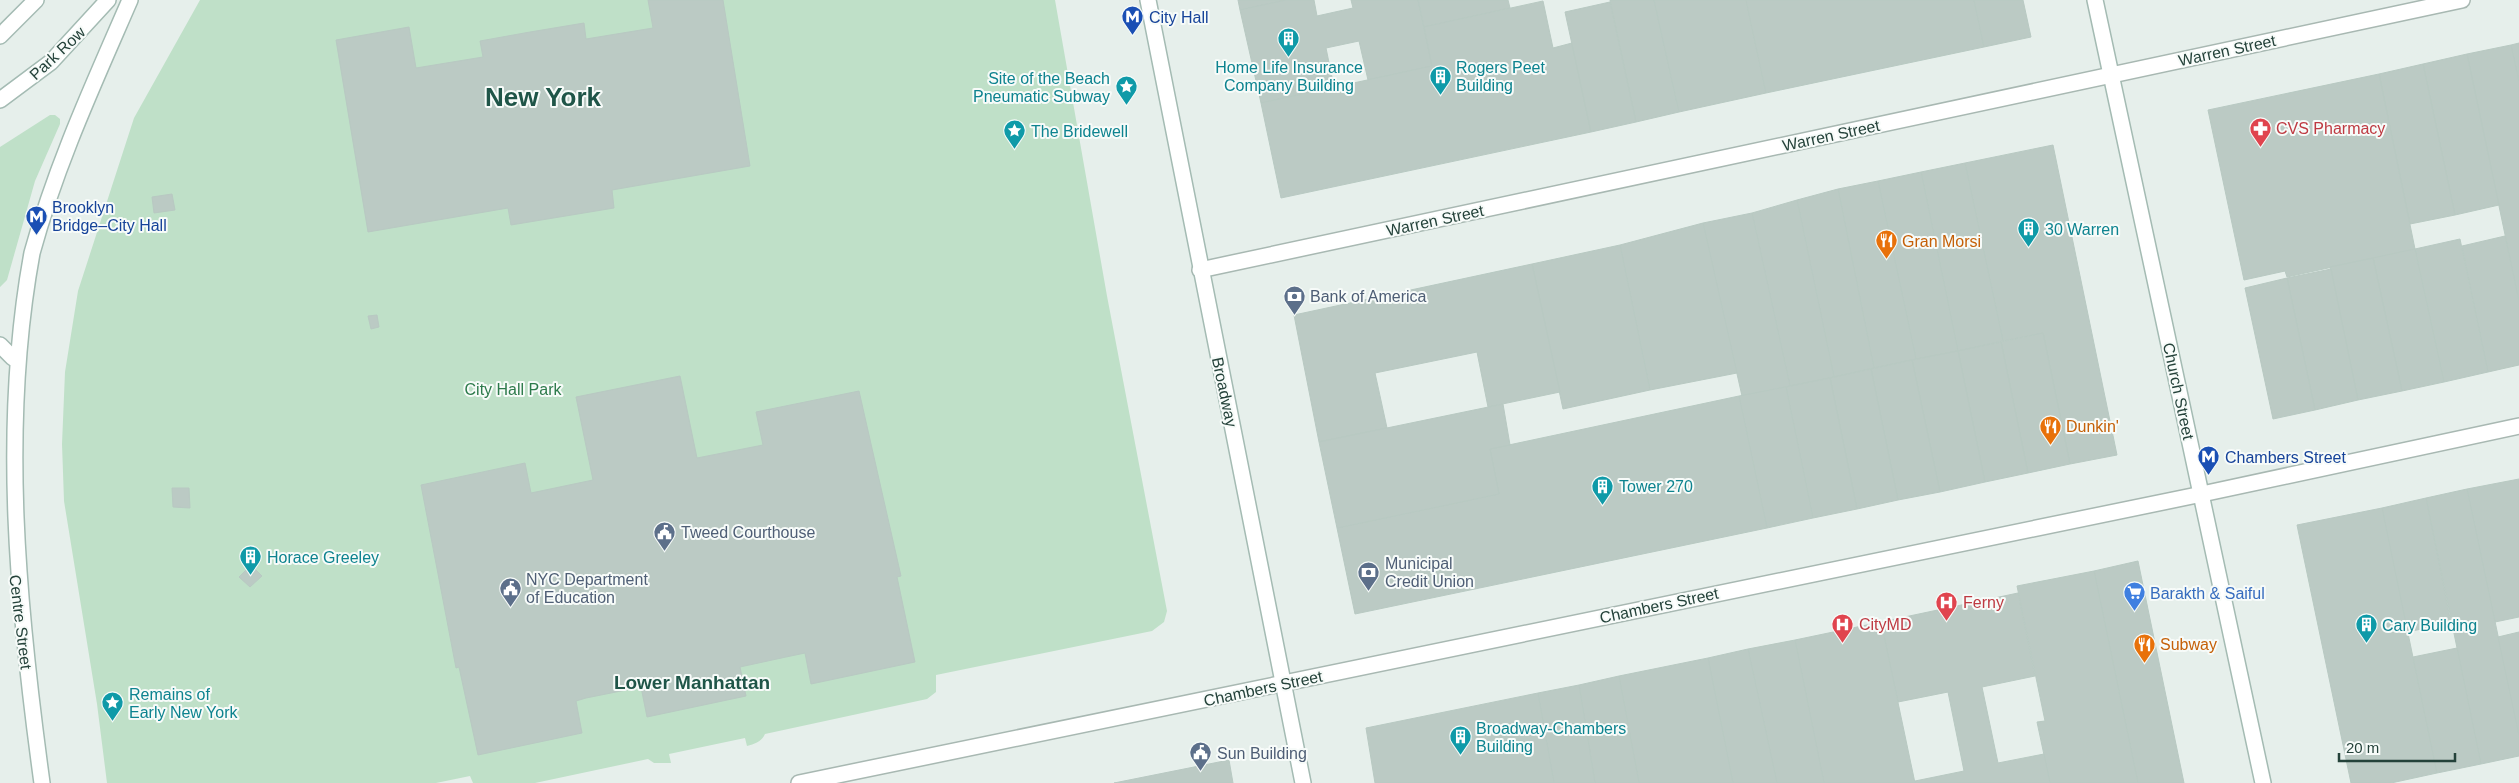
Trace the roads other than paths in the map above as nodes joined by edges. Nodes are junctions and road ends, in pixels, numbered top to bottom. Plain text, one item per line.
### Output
1 (36, 0) edge
2 (108, 0) edge
3 (130, 0) edge
4 (1148, 0) edge
5 (2094, 0) edge
6 (2462, 0) edge
7 (0, 36) edge
8 (2111, 75) junction
9 (0, 100) edge
10 (1200, 270) junction
11 (0, 345) edge
12 (13, 358) junction
13 (2519, 426) edge
14 (2202, 494) junction
15 (1283, 683) junction
16 (42, 783) edge
17 (799, 783) edge
18 (1303, 783) edge
19 (2263, 783) edge

1 - 7 street
2 - 9 street, Park Row
3 - 12 street, Centre Street
4 - 10 street, Broadway
5 - 8 street, Church Street
6 - 8 street, Warren Street
8 - 10 street, Warren Street
8 - 14 street, Church Street
10 - 15 street, Broadway
11 - 12 street
12 - 16 street, Centre Street
13 - 14 street, Chambers Street
14 - 15 street, Chambers Street
14 - 19 street, Church Street
15 - 17 street, Chambers Street
15 - 18 street, Broadway

